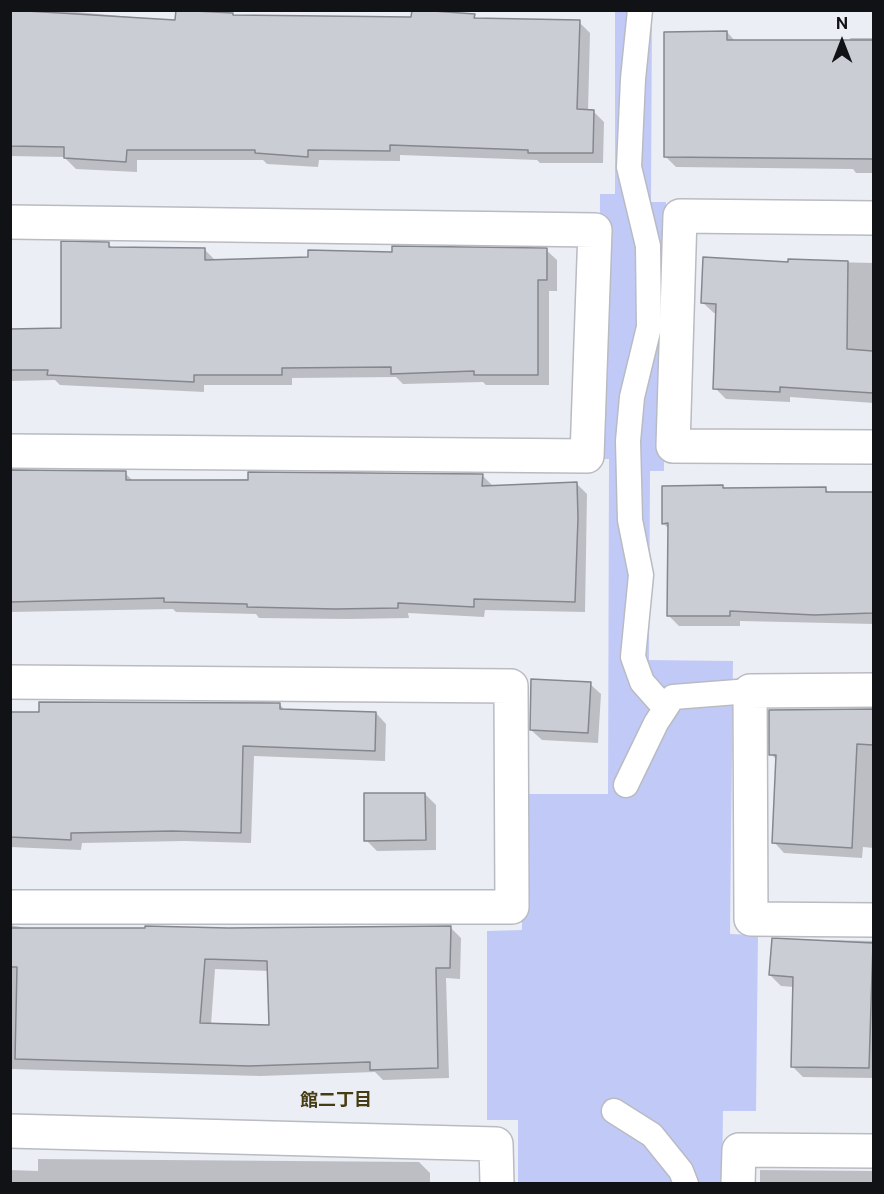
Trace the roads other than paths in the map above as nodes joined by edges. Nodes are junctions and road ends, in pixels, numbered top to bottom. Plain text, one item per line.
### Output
1 (640, 10) edge
2 (873, 218) edge
3 (10, 222) edge
4 (873, 447) edge
5 (10, 451) edge
6 (10, 682) edge
7 (873, 690) edge
8 (750, 691) junction
9 (665, 708) junction
10 (626, 785) dead end
11 (10, 907) edge
12 (873, 920) edge
13 (614, 1110) dead end
14 (10, 1131) edge
15 (873, 1151) edge
16 (497, 1184) edge
17 (686, 1184) edge
18 (738, 1184) edge

1 - 9 street
2 - 4 street
3 - 5 street
6 - 11 street
7 - 8 street
8 - 9 street
8 - 12 street
9 - 10 street
13 - 17 street
14 - 16 street
15 - 18 street

